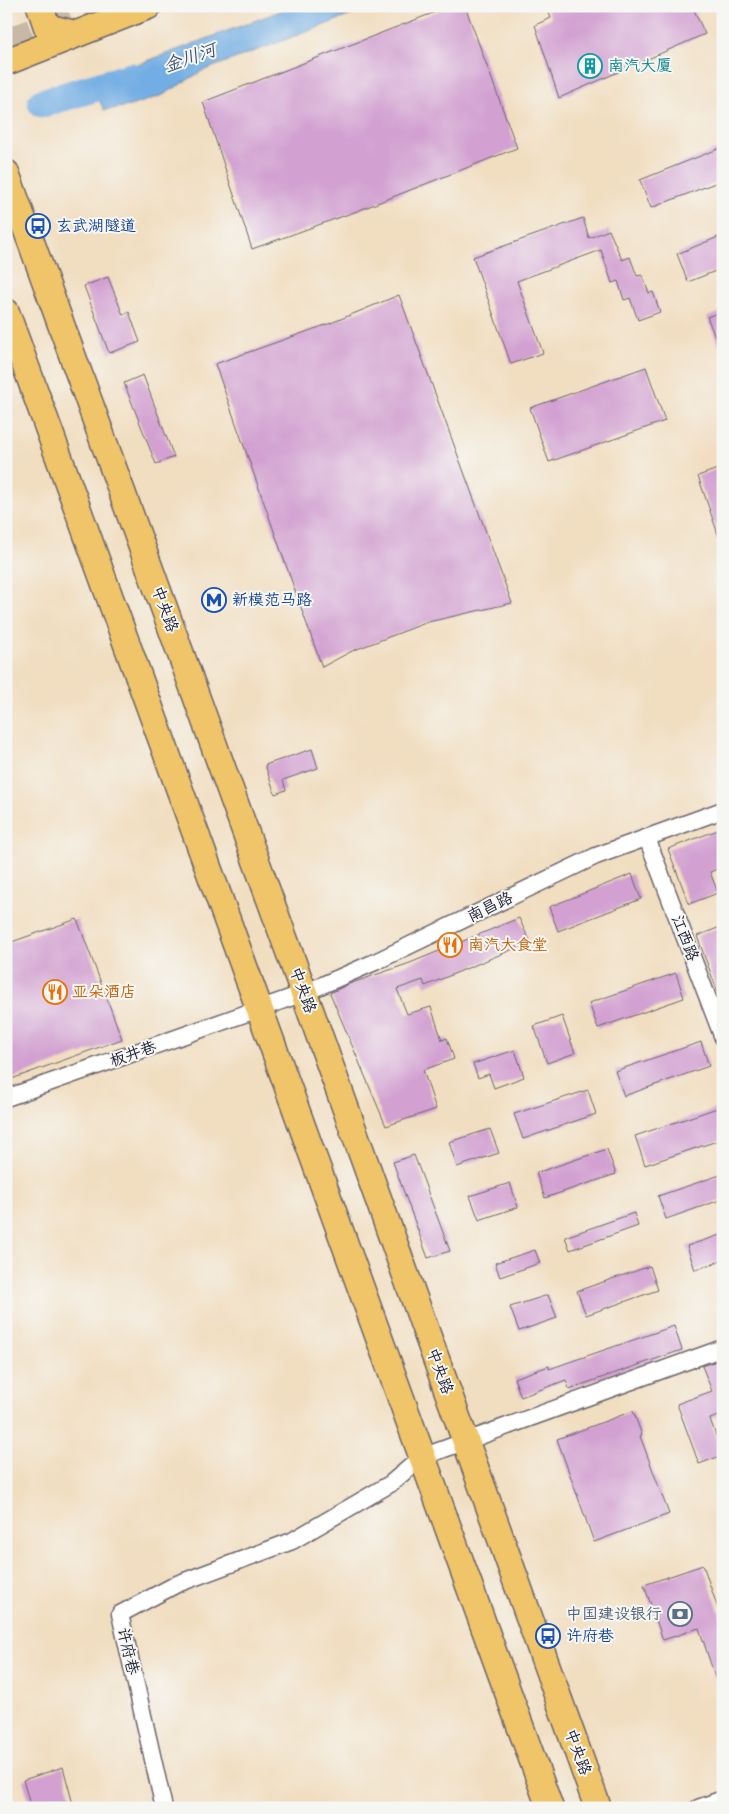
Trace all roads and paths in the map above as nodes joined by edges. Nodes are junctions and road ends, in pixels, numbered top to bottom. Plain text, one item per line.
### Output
1 (40, 6) edge
2 (148, 6) edge
3 (75, 34) junction
4 (6, 62) edge
5 (6, 173) edge
6 (6, 312) edge
7 (723, 810) edge
8 (647, 838) junction
9 (304, 993) junction
10 (260, 1010) junction
11 (723, 1038) edge
12 (6, 1098) edge
13 (723, 1348) edge
14 (465, 1442) junction
15 (422, 1457) junction
16 (723, 1799) edge
17 (164, 1808) edge
18 (550, 1808) edge
19 (598, 1808) edge
20 (698, 1808) edge

1 - 3 main road
2 - 3 main road
3 - 4 main road
5 - 9 main road, 中央路
6 - 10 main road
7 - 8 street, 南昌路
8 - 9 street, 南昌路
8 - 11 street, 江西路
9 - 10 street, 南昌路
9 - 14 main road, 中央路
10 - 12 street, 板井巷
10 - 15 main road
13 - 14 street, 许府巷
14 - 15 street, 许府巷
14 - 19 main road, 中央路
15 - 17 street, 许府巷
15 - 18 main road
16 - 20 street

